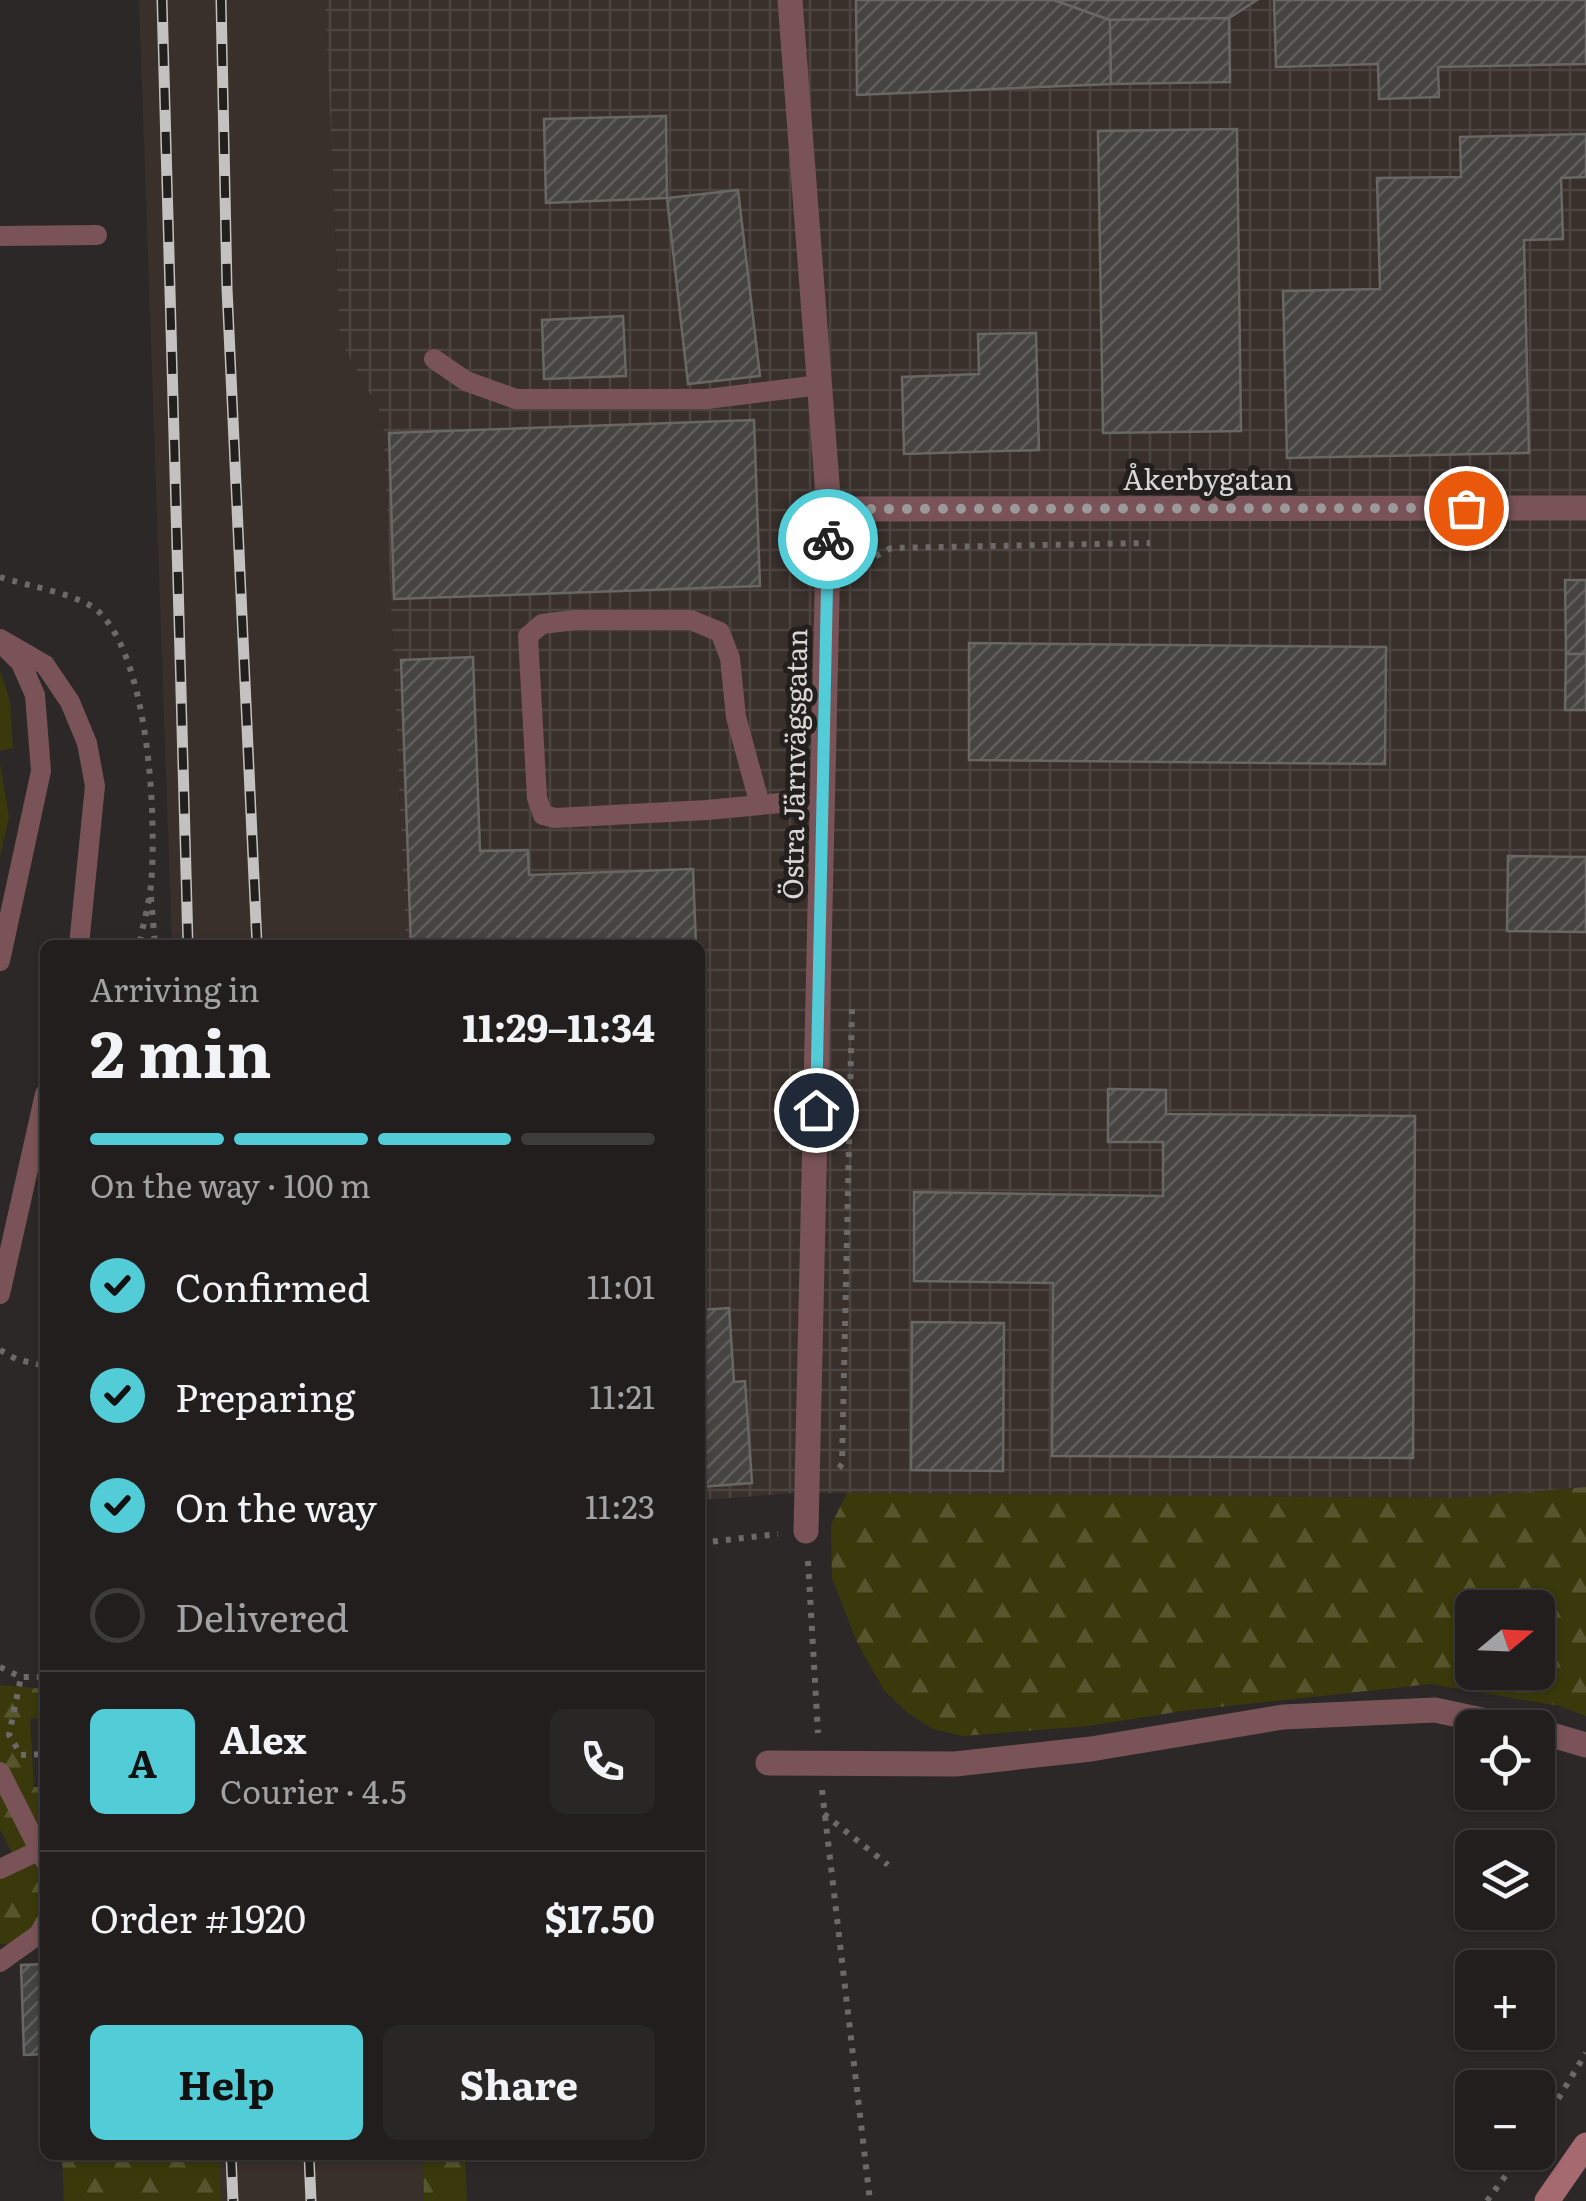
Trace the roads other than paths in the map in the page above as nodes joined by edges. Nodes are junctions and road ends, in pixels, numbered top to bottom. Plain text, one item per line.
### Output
1 (790, 0) edge
2 (0, 236) edge
3 (97, 236) dead end
4 (434, 359) dead end
5 (820, 385) junction
6 (1586, 508) edge
7 (829, 509) junction
8 (0, 640) edge
9 (822, 798) junction
10 (760, 805) junction
11 (80, 940) edge
12 (0, 961) edge
13 (40, 1116) edge
14 (0, 1294) edge
15 (806, 1531) road end
16 (1455, 1714) edge
17 (1555, 1736) edge
18 (1586, 1745) edge
19 (768, 1762) dead end
20 (0, 1772) edge
21 (40, 1852) edge
22 (40, 1857) edge
23 (0, 1870) edge
24 (40, 1932) edge
25 (0, 1962) edge
26 (1586, 2145) edge
27 (1547, 2201) edge

1 - 5 street, Östra Järnvägsgatan
2 - 3 lane
4 - 5 lane
5 - 7 street, Östra Järnvägsgatan
6 - 7 street, Åkerbygatan
7 - 9 street, Östra Järnvägsgatan
8 - 11 lane
8 - 12 lane
9 - 10 lane
9 - 15 street, Östra Järnvägsgatan
10 - 10 lane
13 - 14 lane
16 - 19 street
17 - 18 street
20 - 21 lane
22 - 23 lane
24 - 25 lane
26 - 27 main road

